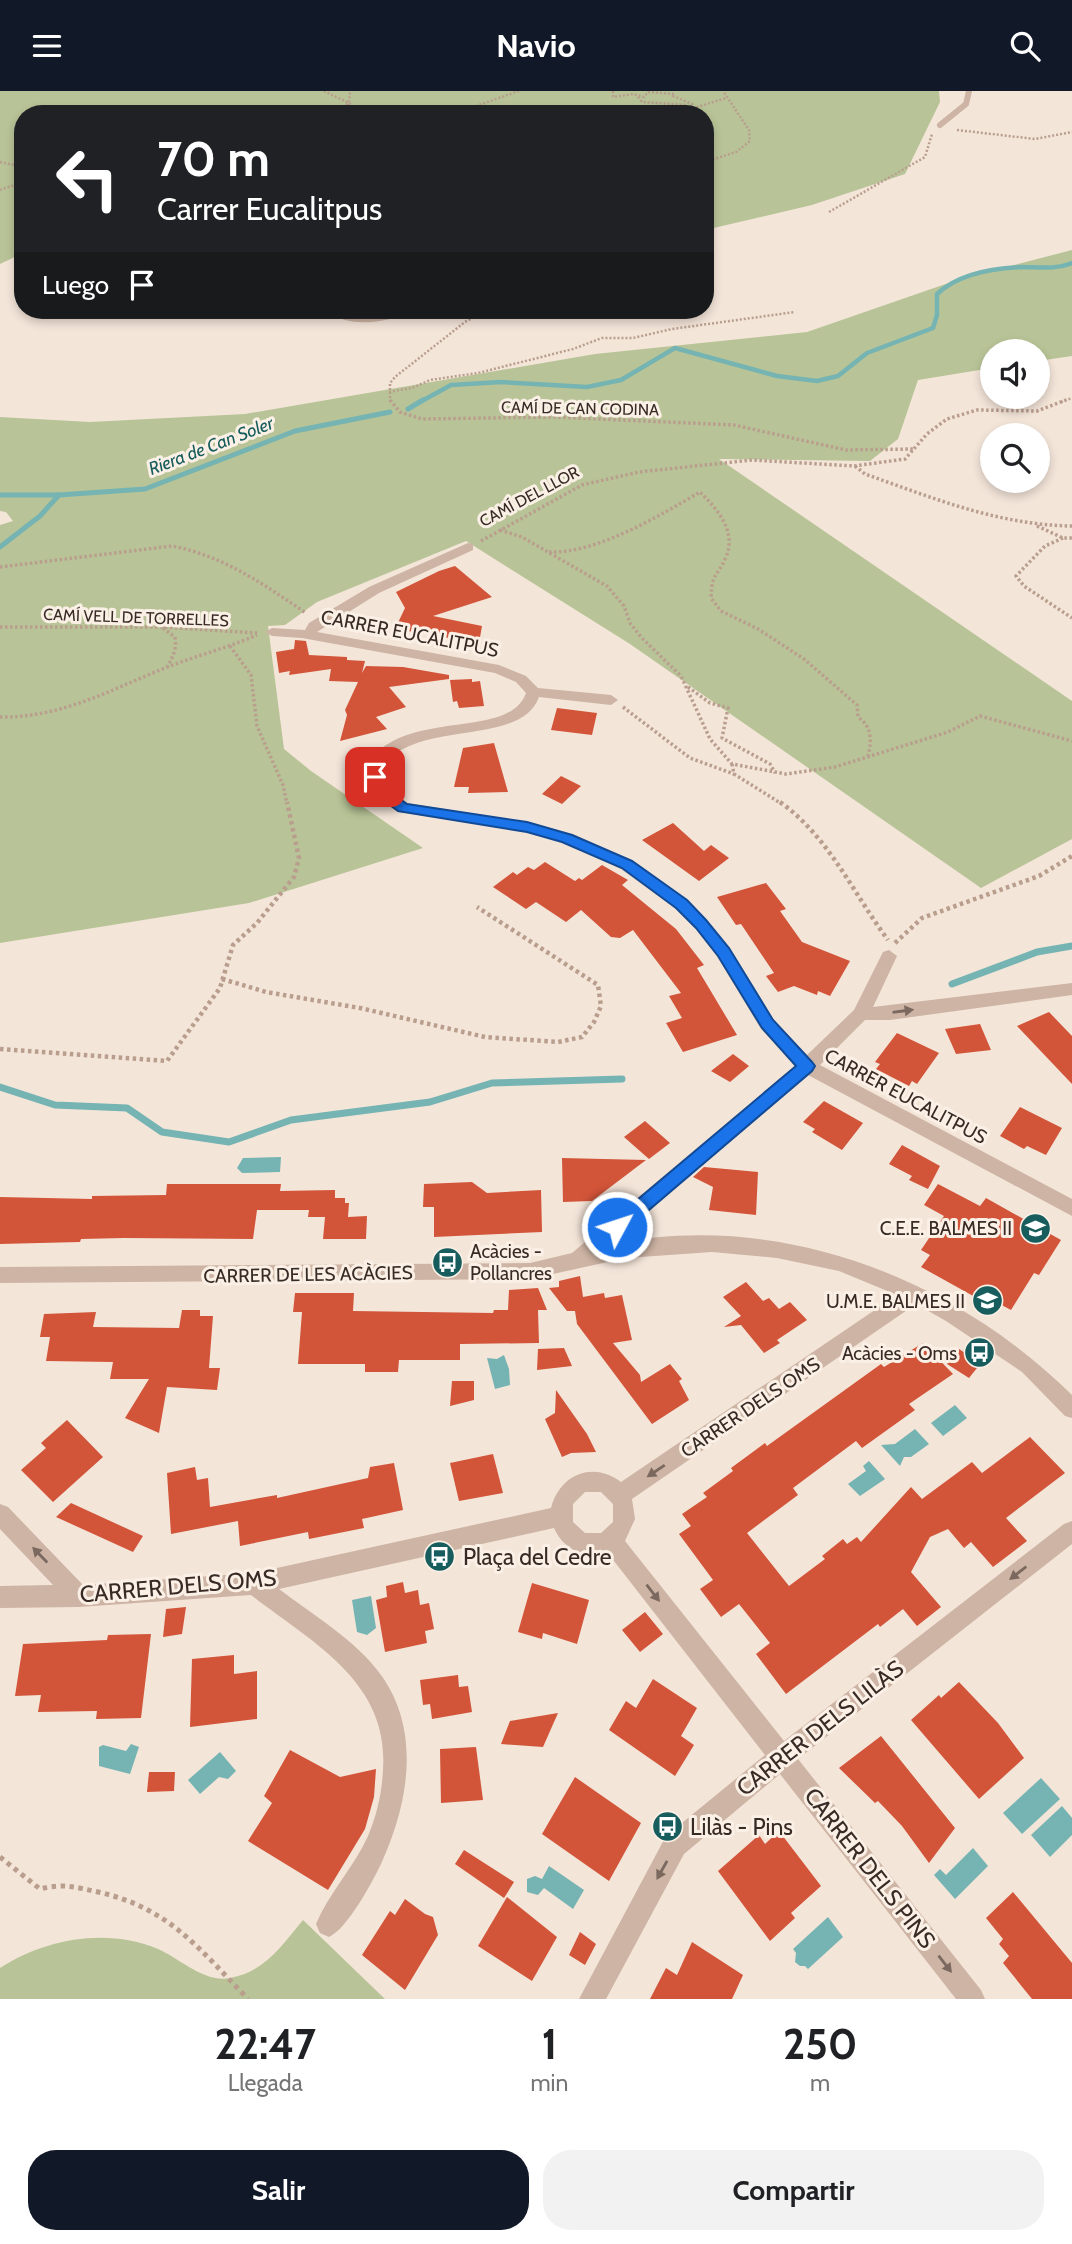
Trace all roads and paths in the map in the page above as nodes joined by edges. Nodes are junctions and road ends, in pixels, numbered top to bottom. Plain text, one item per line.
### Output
1 (324, 91) edge
2 (350, 91) edge
3 (519, 91) edge
4 (613, 91) edge
5 (723, 91) edge
6 (969, 91) edge
7 (638, 97) junction
8 (726, 97) junction
9 (349, 103) junction
10 (346, 105) edge
11 (479, 105) edge
12 (668, 105) edge
13 (692, 105) edge
14 (703, 105) edge
15 (940, 125) junction
16 (1072, 132) edge
17 (714, 159) edge
18 (830, 212) dead end
19 (795, 312) dead end
20 (346, 319) edge
21 (365, 319) edge
22 (470, 319) edge
23 (389, 392) junction
24 (1072, 398) edge
25 (913, 449) junction
26 (854, 466) junction
27 (1032, 523) junction
28 (1072, 526) edge
29 (500, 530) junction
30 (1063, 538) junction
31 (1072, 538) edge
32 (468, 547) joint
33 (548, 552) junction
34 (0, 567) edge
35 (1072, 618) edge
36 (323, 621) junction
37 (0, 627) edge
38 (161, 627) junction
39 (268, 633) junction
40 (309, 635) junction
41 (230, 646) junction
42 (166, 668) junction
43 (685, 684) junction
44 (534, 692) junction
45 (611, 700) joint
46 (0, 717) edge
47 (1072, 741) edge
48 (868, 757) junction
49 (732, 764) junction
50 (775, 772) junction
51 (734, 774) junction
52 (1072, 856) edge
53 (477, 907) dead end
54 (889, 956) dead end
55 (222, 979) junction
56 (1072, 989) edge
57 (861, 1014) junction
58 (0, 1049) edge
59 (807, 1066) junction
60 (1070, 1201) edge
61 (575, 1262) junction
62 (0, 1275) edge
63 (915, 1294) junction
64 (1072, 1409) edge
65 (619, 1496) junction
66 (0, 1514) edge
67 (560, 1516) junction
68 (1072, 1531) edge
69 (611, 1539) junction
70 (254, 1584) junction
71 (79, 1596) junction
72 (0, 1597) edge
73 (782, 1757) junction
74 (0, 1857) edge
75 (329, 1924) dead end
76 (248, 1999) edge
77 (592, 1999) edge
78 (972, 1999) edge

1 - 9 path
2 - 9 path
3 - 11 path
4 - 7 path
5 - 8 path
6 - 15 lane
7 - 12 path
7 - 13 path
8 - 14 path
8 - 17 path
9 - 10 path
15 - 16 path
15 - 18 path
19 - 23 path
20 - 21 lane
22 - 23 path
23 - 25 path, CAMÍ DE CAN CODINA
24 - 25 path
25 - 26 path
26 - 27 path
26 - 29 path, CAMÍ DEL LLOR
27 - 28 path
27 - 30 path
29 - 32 path, CAMÍ DEL LLOR
29 - 33 path
30 - 31 path
30 - 35 path
32 - 36 street, CAMÍ DEL LLOR
33 - 43 path
33 - 48 path
34 - 36 path
36 - 40 street, CAMÍ DEL LLOR
37 - 38 path, CAMÍ VELL DE TORRELLES
38 - 39 path, CAMÍ VELL DE TORRELLES
38 - 42 path
39 - 40 street, CARRER EUCALITPUS
39 - 41 path
40 - 44 street, CARRER EUCALITPUS
41 - 42 path
41 - 55 path
42 - 46 path
43 - 49 path
43 - 50 path
44 - 45 street
44 - 59 street, CARRER EUCALITPUS
45 - 51 path
47 - 48 path
48 - 50 path
49 - 50 path
49 - 51 path
51 - 52 path
53 - 55 path
54 - 57 street
55 - 58 path
57 -> 56 street
57 - 59 street
59 - 60 street, CARRER EUCALITPUS
59 - 61 street
61 - 62 street, CARRER DE LES ACÀCIES
61 - 63 street, CARRER DE LES ACÀCIES
63 - 64 street, CARRER DE LES ACÀCIES
63 -> 65 street, CARRER DELS OMS
65 - 67 street
65 - 69 street
71 -> 66 street
67 - 69 street
67 - 70 street, CARRER DELS OMS
68 -> 73 street, CARRER DELS LILÀS
69 -> 73 street, CARRER DELS PINS
70 - 71 street, CARRER DELS OMS
70 - 75 street
71 - 72 street, CARRER DELS OMS
73 -> 77 street, CARRER DELS LILÀS
73 -> 78 street, CARRER DELS PINS
74 - 76 path

